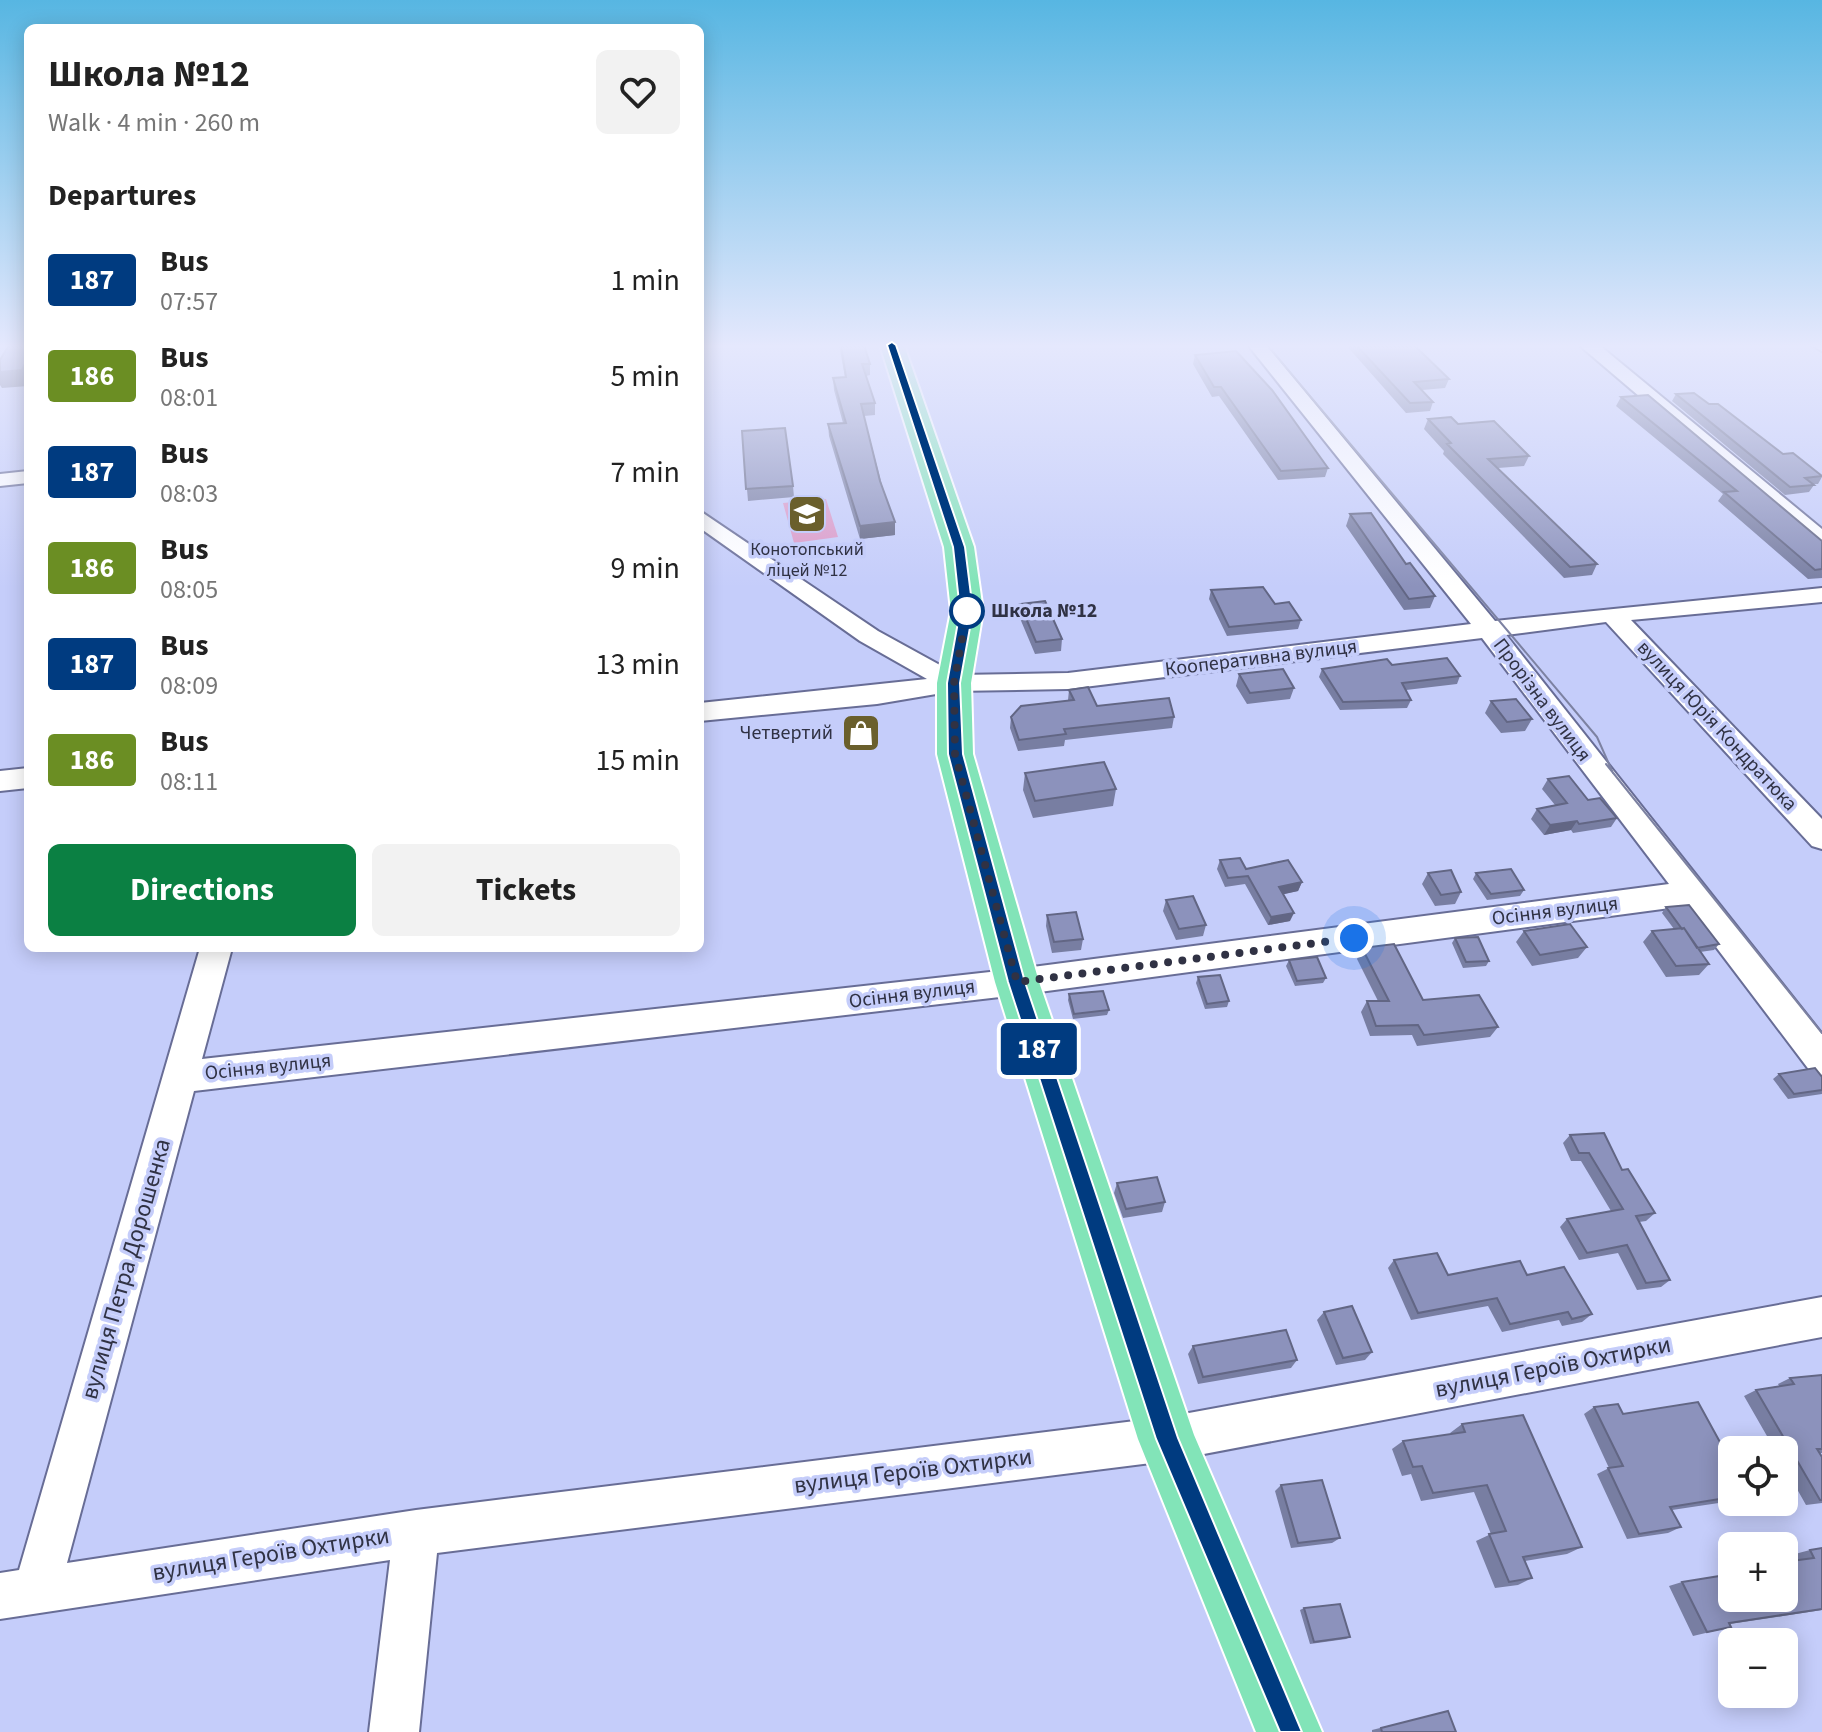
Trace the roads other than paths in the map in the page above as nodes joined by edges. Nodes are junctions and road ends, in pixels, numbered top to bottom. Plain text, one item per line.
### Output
1 (919, 426) edge
2 (1323, 426) edge
3 (1685, 426) edge
4 (24, 477) edge
5 (0, 480) edge
6 (704, 521) edge
7 (1822, 540) edge
8 (1822, 595) edge
9 (1612, 614) junction
10 (1489, 630) junction
11 (954, 683) junction
12 (704, 712) edge
13 (24, 778) edge
14 (0, 781) edge
15 (1822, 838) edge
16 (1691, 893) junction
17 (215, 952) edge
18 (1017, 982) junction
19 (1822, 1060) edge
20 (180, 1077) junction
21 (1822, 1317) edge
22 (1167, 1439) junction
23 (416, 1533) junction
24 (18, 1593) edge
25 (394, 1732) edge
26 (1289, 1732) edge

1 - 11 main road
2 - 10 street, Прорізна вулиця
3 - 7 street
4 - 5 street
6 - 11 street
8 - 9 street, Кооперативна вулиця
9 - 10 street, Кооперативна вулиця
9 - 15 street, вулиця Юрія Кондратюка
10 - 11 street, Кооперативна вулиця
10 - 16 street, Прорізна вулиця
11 - 12 street, Кооперативна вулиця
11 - 18 main road
13 - 14 street
16 - 18 street, Осіння вулиця
16 - 19 street, Прорізна вулиця
17 - 20 street, вулиця Петра Дорошенка
18 - 20 street, Осіння вулиця
18 - 22 main road
20 - 24 street, вулиця Петра Дорошенка
21 - 22 street, вулиця Героїв Охтирки
22 - 23 street, вулиця Героїв Охтирки
22 - 26 main road
23 - 24 street, вулиця Героїв Охтирки
23 - 25 street

